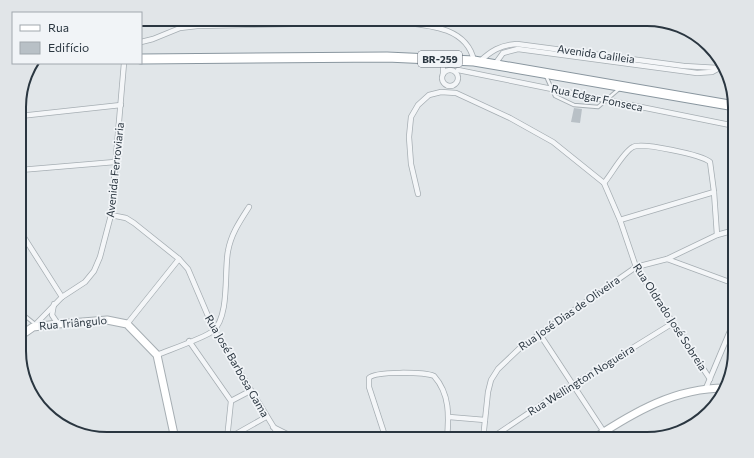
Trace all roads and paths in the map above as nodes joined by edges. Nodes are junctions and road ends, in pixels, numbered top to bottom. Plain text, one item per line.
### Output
1 (197, 26) edge
2 (430, 26) edge
3 (142, 42) edge
4 (142, 59) edge
5 (443, 59) junction
6 (458, 61) junction
7 (476, 62) junction
8 (124, 64) edge
9 (496, 64) junction
10 (717, 67) edge
11 (718, 68) edge
12 (545, 72) junction
13 (458, 73) junction
14 (443, 74) junction
15 (442, 82) junction
16 (457, 83) junction
17 (622, 86) junction
18 (550, 88) junction
19 (442, 92) junction
20 (456, 94) junction
21 (607, 100) junction
22 (121, 105) junction
23 (728, 105) edge
24 (26, 115) edge
25 (728, 125) edge
26 (115, 162) junction
27 (26, 169) edge
28 (604, 183) junction
29 (714, 192) junction
30 (418, 194) dead end
31 (249, 207) dead end
32 (111, 215) junction
33 (620, 220) junction
34 (728, 232) edge
35 (717, 235) junction
36 (26, 240) edge
37 (179, 259) junction
38 (667, 259) junction
39 (636, 267) junction
40 (728, 281) edge
41 (62, 297) junction
42 (54, 303) junction
43 (26, 318) edge
44 (673, 323) junction
45 (58, 324) junction
46 (127, 324) junction
47 (35, 326) junction
48 (214, 330) junction
49 (26, 332) edge
50 (539, 333) junction
51 (728, 336) edge
52 (189, 341) junction
53 (157, 355) junction
54 (710, 379) junction
55 (574, 384) junction
56 (706, 388) junction
57 (719, 388) edge
58 (250, 391) junction
59 (231, 400) junction
60 (449, 416) junction
61 (266, 417) junction
62 (485, 420) junction
63 (273, 427) junction
64 (174, 432) edge
65 (228, 432) edge
66 (239, 432) edge
67 (276, 432) edge
68 (283, 432) edge
69 (384, 432) edge
70 (447, 432) edge
71 (484, 432) edge
72 (501, 432) edge
73 (604, 432) joint

1 - 3 street
2 - 7 street
4 - 5 highway, BR-259
5 - 6 highway, BR-259
5 - 14 street
6 - 7 highway, BR-259
6 - 13 street
7 - 9 highway, BR-259
7 - 10 street, Avenida Galileia
8 - 22 street, Avenida Ferroviaria
9 - 11 street
9 - 12 highway, BR-259
12 - 17 highway, BR-259
12 - 18 lane
13 - 14 street
13 - 16 street
13 - 18 street, Rua Edgar Fonseca
14 - 15 street
15 - 16 street
15 - 19 street
16 - 20 street
17 - 21 lane
17 - 23 highway, BR-259
18 - 21 street, Rua Edgar Fonseca
18 - 21 lane
19 - 20 street, Rua Oldrado José Sobreia
19 - 30 street
20 - 28 street, Rua Oldrado José Sobreia
21 - 25 street, Rua Edgar Fonseca
22 - 24 street
22 - 26 street, Avenida Ferroviaria
26 - 27 street
26 - 32 street, Avenida Ferroviaria
28 - 29 street
28 - 33 street, Rua Oldrado José Sobreia
29 - 33 street
29 - 35 street
31 - 48 street
32 - 37 street, Rua José Barbosa Gama
32 - 41 street, Avenida Ferroviaria
33 - 39 street, Rua Oldrado José Sobreia
34 - 35 street, Rua José Dias de Oliveira
35 - 38 street, Rua José Dias de Oliveira
36 - 41 street
37 - 46 street
37 - 48 street, Rua José Barbosa Gama
38 - 39 street, Rua José Dias de Oliveira
38 - 40 street
39 - 44 street, Rua Oldrado José Sobreia
39 - 50 street, Rua José Dias de Oliveira
41 - 42 street, Avenida Ferroviaria
42 - 45 street
42 - 47 street, Avenida Ferroviaria
43 - 47 lane
44 - 54 street, Rua Oldrado José Sobreia
44 - 55 street, Rua Wellington Nogueira
45 - 46 street, Rua Triângulo
45 - 47 street, Rua Triângulo
46 - 53 street
47 - 49 street, Avenida Ferroviaria
48 - 52 street
48 - 58 street, Rua José Barbosa Gama
50 - 55 street
50 - 62 street, Rua José Dias de Oliveira
51 - 54 street
52 - 53 street
52 - 59 street
53 - 64 street
54 - 56 street
55 - 72 street, Rua Wellington Nogueira
55 - 73 street
56 - 57 street
56 - 73 street
58 - 59 street
58 - 61 street, Rua José Barbosa Gama
59 - 65 street
60 - 62 street
60 - 69 street
60 - 70 street
61 - 63 street, Rua José Barbosa Gama
61 - 66 street
62 - 71 street, Rua José Dias de Oliveira
63 - 67 street, Rua José Barbosa Gama
63 - 68 street

